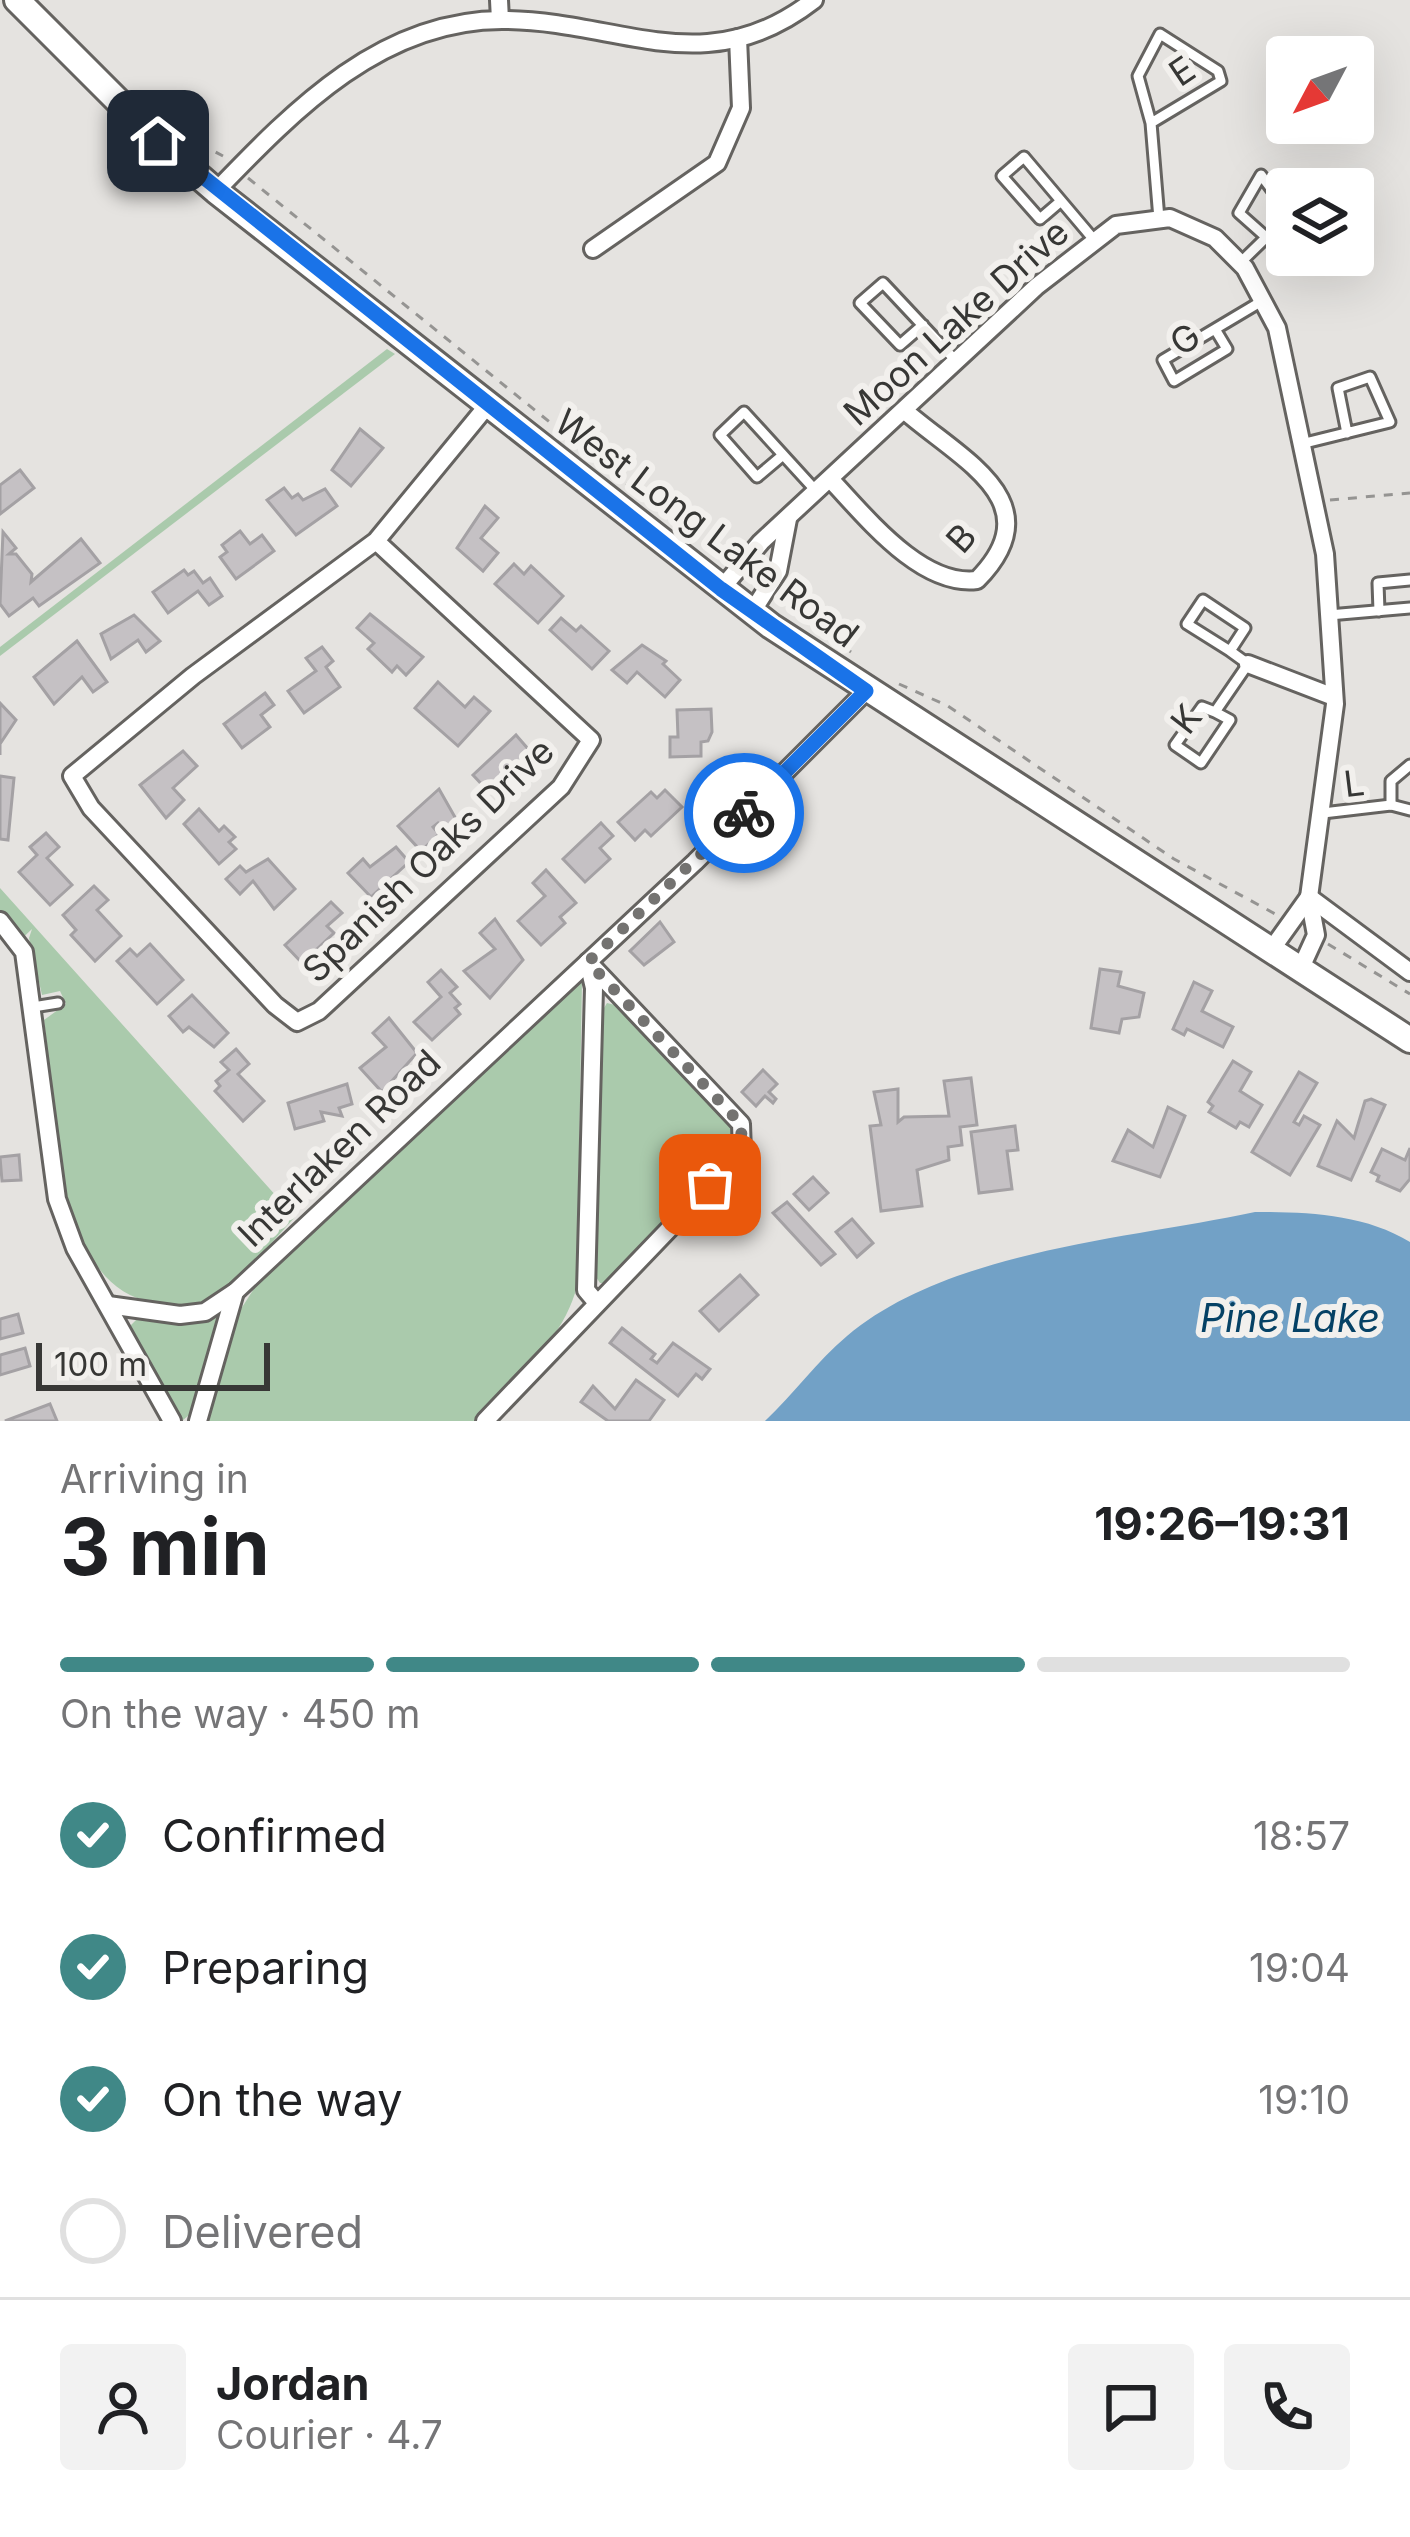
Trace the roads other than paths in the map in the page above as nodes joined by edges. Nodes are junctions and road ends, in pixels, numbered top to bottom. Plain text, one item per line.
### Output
1 (17, 0) edge
2 (499, 0) edge
3 (814, 0) edge
4 (500, 20) junction
5 (738, 38) junction
6 (1151, 123) junction
7 (1266, 182) edge
8 (216, 191) junction
9 (1061, 201) junction
10 (1159, 219) junction
11 (1266, 237) joint
12 (1095, 242) junction
13 (592, 249) dead end
14 (1240, 263) junction
15 (1262, 301) junction
16 (922, 326) junction
17 (1216, 329) junction
18 (957, 362) junction
19 (487, 406) junction
20 (905, 411) junction
21 (1347, 433) junction
22 (1305, 443) junction
23 (783, 454) junction
24 (824, 486) junction
25 (788, 518) junction
26 (376, 541) junction
27 (1410, 580) edge
28 (721, 589) junction
29 (759, 603) junction
30 (1410, 608) edge
31 (1378, 611) junction
32 (1329, 615) junction
33 (1230, 651) junction
34 (1248, 664) junction
35 (877, 685) junction
36 (1334, 697) junction
37 (1215, 712) junction
38 (1410, 765) edge
39 (1391, 806) junction
40 (1410, 809) edge
41 (1323, 814) junction
42 (1309, 898) junction
43 (0, 922) edge
44 (1271, 950) junction
45 (588, 962) junction
46 (1300, 970) junction
47 (1410, 971) edge
48 (58, 1003) dead end
49 (33, 1007) junction
50 (1410, 1040) edge
51 (235, 1292) junction
52 (597, 1303) junction
53 (108, 1306) junction
54 (172, 1421) edge
55 (198, 1421) edge
56 (485, 1421) edge

1 - 8 main road, West Long Lake Road
2 - 4 street
3 - 5 street
4 - 5 street
4 - 8 street
5 - 13 street
6 - 6 lane, E
6 - 10 lane, E
7 - 11 lane
8 - 19 main road, West Long Lake Road
9 - 9 lane
9 - 12 lane
10 - 12 street, Moon Lake Drive
10 - 14 street
11 - 14 lane
12 - 18 street, Moon Lake Drive
14 - 15 street
15 - 17 lane, G
15 - 22 street
16 - 16 lane
16 - 18 lane
17 - 17 lane, G
18 - 20 street, Moon Lake Drive
19 - 26 street, Spanish Oaks Drive
19 - 28 main road, West Long Lake Road
20 - 24 street, Moon Lake Drive
20 - 24 street, B
21 - 21 lane
21 - 22 lane
22 - 32 street
23 - 23 lane
23 - 24 lane
24 - 25 street, Moon Lake Drive
25 - 28 street, Moon Lake Drive
25 - 29 street
26 - 26 street, Spanish Oaks Drive
27 - 31 lane
28 - 29 main road, West Long Lake Road
29 - 35 main road, West Long Lake Road
30 - 31 lane
31 - 32 lane
32 - 36 street
33 - 33 lane
33 - 34 lane
34 - 36 street
34 - 37 lane, K
35 - 44 main road, West Long Lake Road
35 - 45 street, Interlaken Road
36 - 41 street
37 - 37 lane, K
38 - 39 lane, L
39 - 40 lane, L
39 - 41 lane, L
41 - 42 street
42 - 44 street
42 - 46 street
42 - 47 street
43 - 49 street
44 - 46 main road, West Long Lake Road
45 - 51 street, Interlaken Road
45 - 52 street
45 - 52 street
46 - 50 main road, West Long Lake Road
48 - 49 lane
49 - 53 street
51 - 53 street, Interlaken Road
51 - 55 street
52 - 56 street
53 - 54 street

